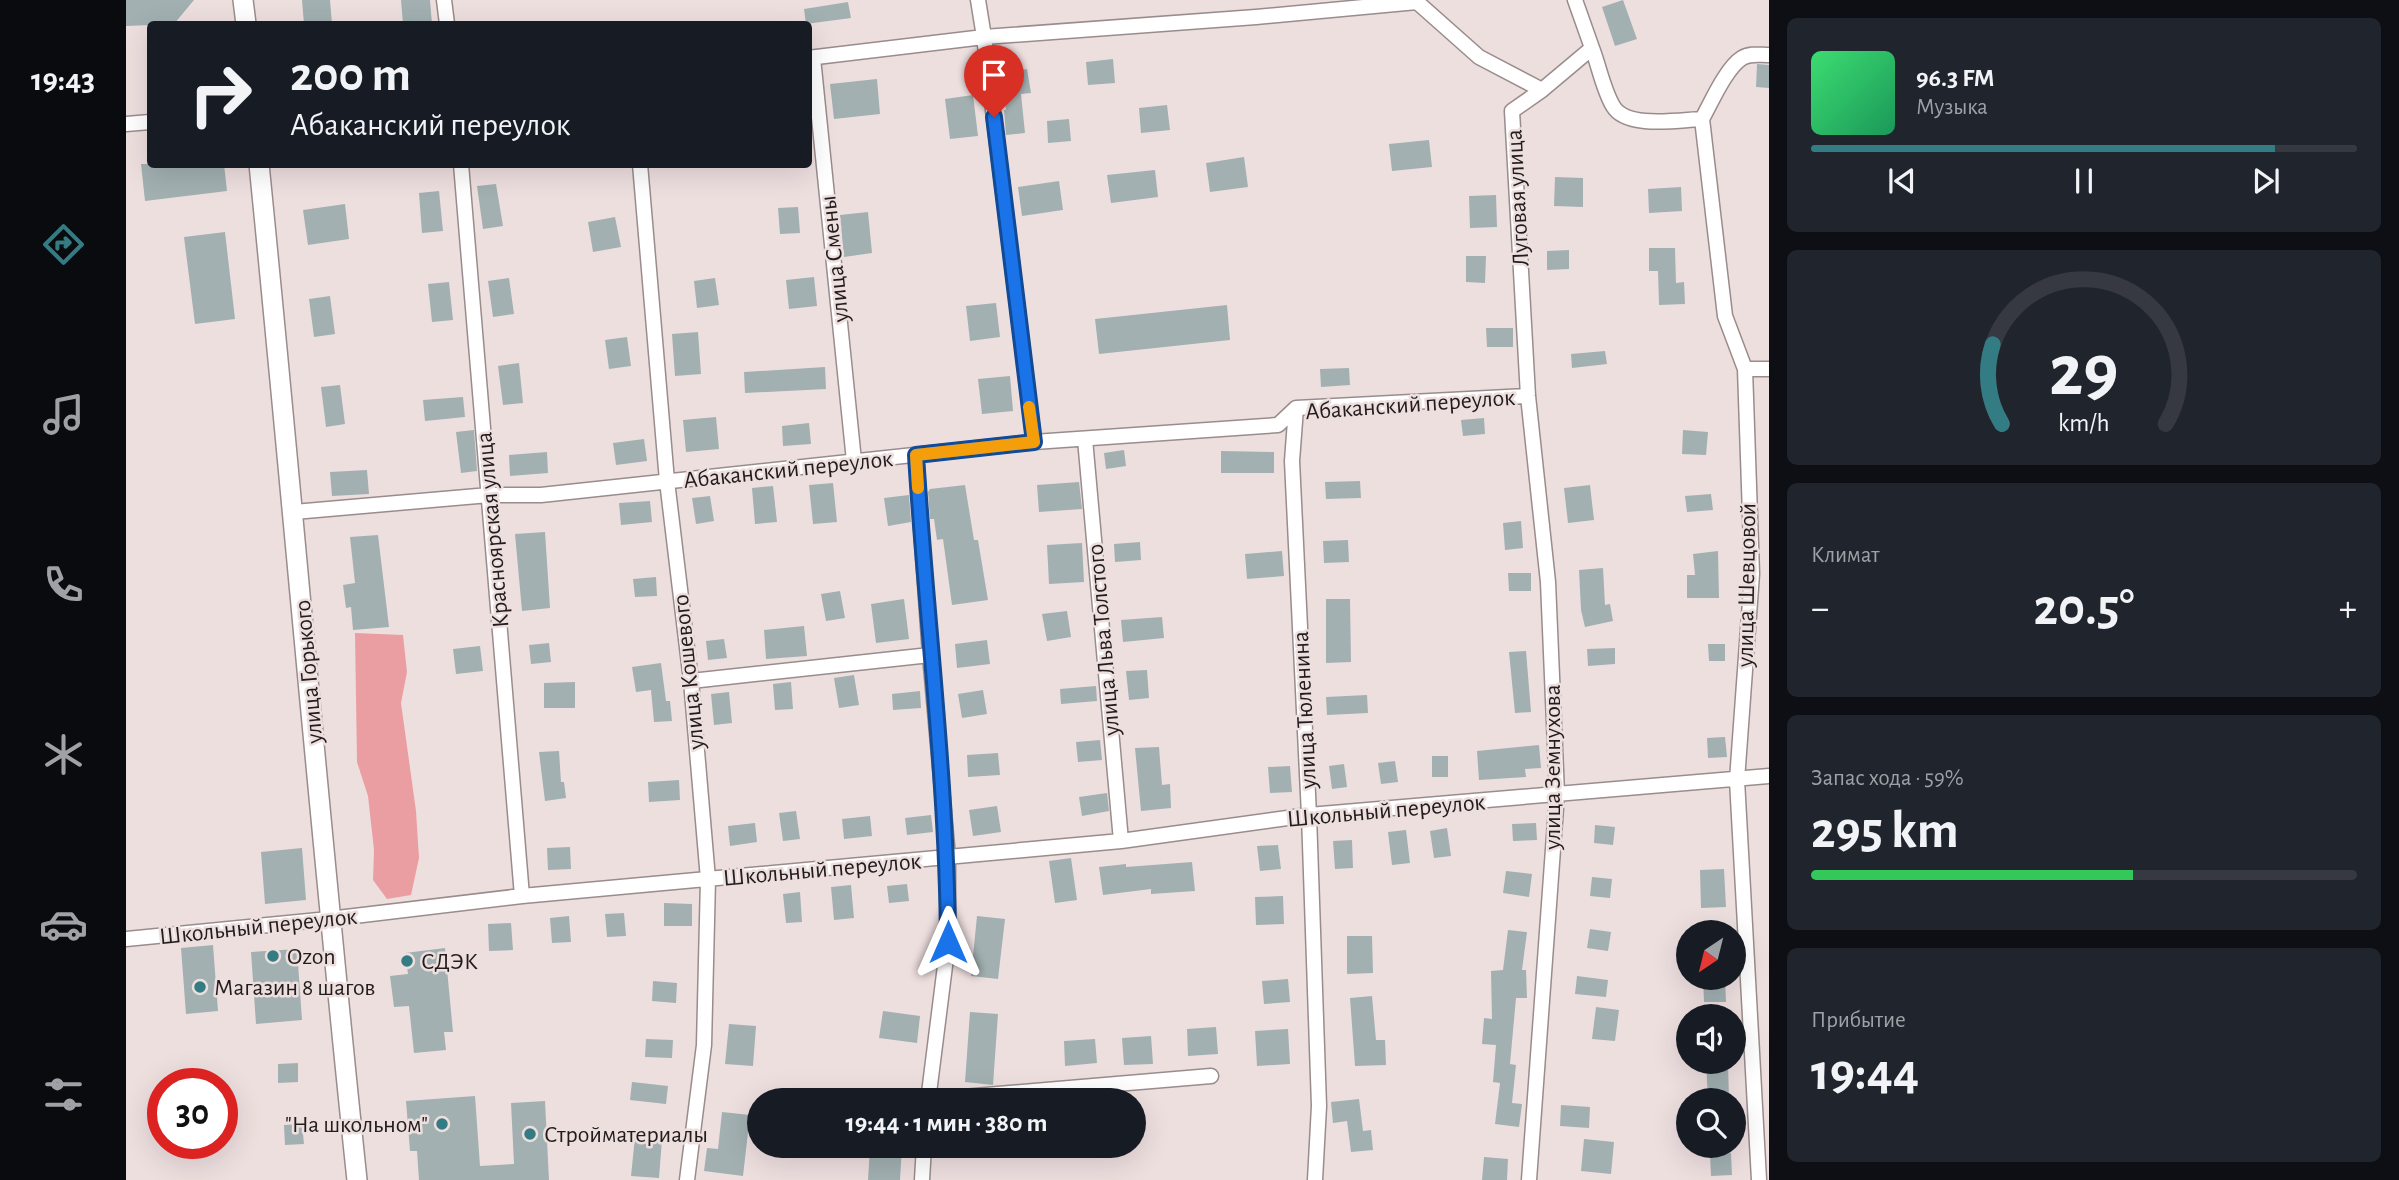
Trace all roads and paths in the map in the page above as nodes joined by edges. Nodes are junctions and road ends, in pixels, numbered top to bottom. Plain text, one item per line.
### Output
1 (243, 0) edge
2 (444, 0) edge
3 (978, 0) edge
4 (1575, 0) edge
5 (246, 21) edge
6 (447, 21) edge
7 (984, 37) junction
8 (1592, 48) junction
9 (1769, 55) edge
10 (812, 58) edge
11 (812, 67) edge
12 (1542, 90) junction
13 (1702, 119) junction
14 (147, 122) edge
15 (126, 124) edge
16 (259, 168) edge
17 (461, 168) edge
18 (640, 168) edge
19 (1745, 369) junction
20 (1769, 369) edge
21 (1528, 397) junction
22 (1296, 408) junction
23 (1085, 439) junction
24 (1034, 442) junction
25 (916, 455) junction
26 (854, 461) junction
27 (667, 481) junction
28 (489, 495) junction
29 (294, 512) junction
30 (930, 655) junction
31 (691, 681) junction
32 (1769, 776) edge
33 (1737, 780) junction
34 (1557, 794) junction
35 (1309, 815) junction
36 (1121, 841) junction
37 (947, 857) junction
38 (708, 879) junction
39 (522, 896) junction
40 (329, 919) junction
41 (126, 939) edge
42 (1211, 1076) dead end
43 (930, 1088) edge
44 (1070, 1088) edge
45 (923, 1158) edge
46 (357, 1180) edge
47 (687, 1180) edge
48 (922, 1180) edge
49 (1315, 1180) edge
50 (1529, 1180) edge
51 (1759, 1180) edge

1 - 5 street
2 - 6 street
3 - 7 street
4 - 8 street
7 - 10 street
7 - 12 street
7 - 24 street
8 - 12 street, Луговая улица
8 - 13 street
9 - 13 street
11 - 26 street, улица Смены
12 - 21 street, Луговая улица
13 - 19 street, улица Шевцовой
14 - 15 street
16 - 29 street, улица Горького
17 - 28 street, Красноярская улица
18 - 27 street, улица Кошевого
19 - 20 street
19 - 33 street, улица Шевцовой
21 - 22 street, Абаканский переулок
21 - 34 street, улица Земнухова
22 - 23 street, Абаканский переулок
22 - 35 street, улица Тюленина
23 - 24 street, Абаканский переулок
23 - 36 street, улица Льва Толстого
24 - 25 street, Абаканский переулок
25 - 26 street, Абаканский переулок
25 - 30 street
26 - 27 street, Абаканский переулок
27 - 28 street, Абаканский переулок
27 - 31 street, улица Кошевого
28 - 29 street, Абаканский переулок
28 - 39 street, Красноярская улица
29 - 40 street, улица Горького
30 - 31 street
30 - 37 street
31 - 38 street, улица Кошевого
32 - 33 street, Школьный переулок
33 - 34 street, Школьный переулок
33 - 51 street, улица Шевцовой
34 - 35 street, Школьный переулок
34 - 50 street, улица Земнухова
35 - 36 street, Школьный переулок
35 - 49 street, улица Тюленина
36 - 37 street, Школьный переулок
37 - 38 street, Школьный переулок
37 - 43 street
38 - 39 street, Школьный переулок
38 - 47 street, улица Кошевого
39 - 40 street, Школьный переулок
40 - 41 street, Школьный переулок
40 - 46 street, улица Горького
42 - 44 street
45 - 48 street

